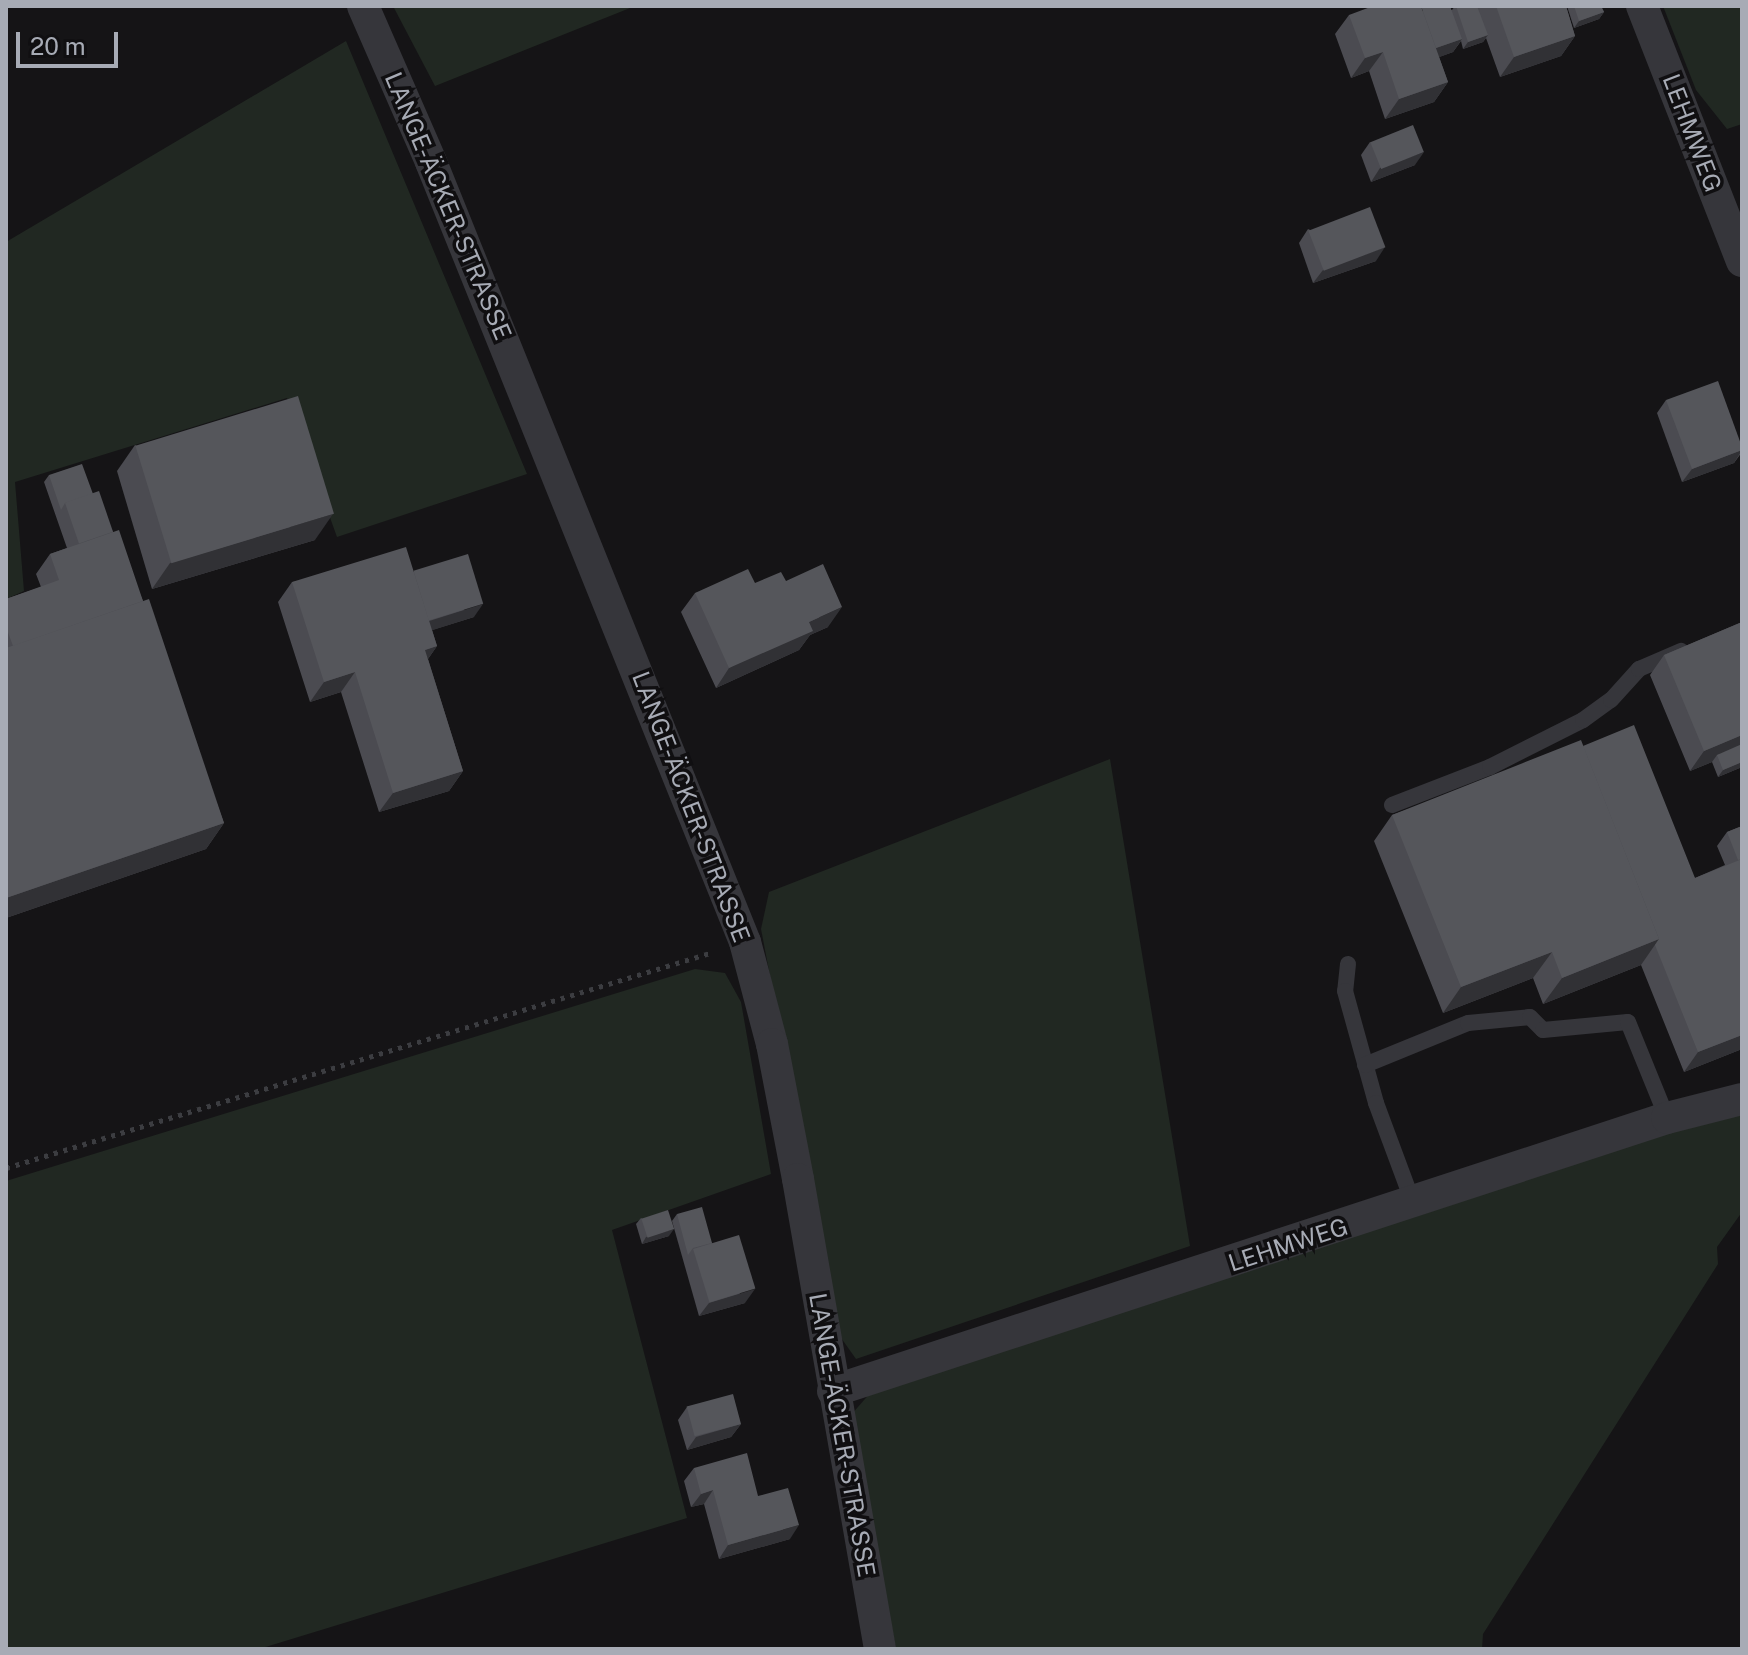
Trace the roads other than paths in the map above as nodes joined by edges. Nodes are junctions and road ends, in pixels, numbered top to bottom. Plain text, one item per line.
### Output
1 (363, 6) edge
2 (1642, 6) edge
3 (1742, 261) edge
4 (1703, 642) edge
5 (1392, 805) dead end
6 (1348, 964) dead end
7 (1365, 1065) junction
8 (1742, 1099) edge
9 (1667, 1118) junction
10 (1414, 1205) junction
11 (833, 1391) junction
12 (880, 1649) edge

1 - 11 street, LANGE-ÄCKER-STRASSE
2 - 3 street, LEHMWEG
4 - 5 lane
6 - 7 lane
7 - 9 lane
7 - 10 lane
8 - 9 street, LEHMWEG
9 - 10 street, LEHMWEG
10 - 11 street, LEHMWEG
11 - 12 street, LANGE-ÄCKER-STRASSE

